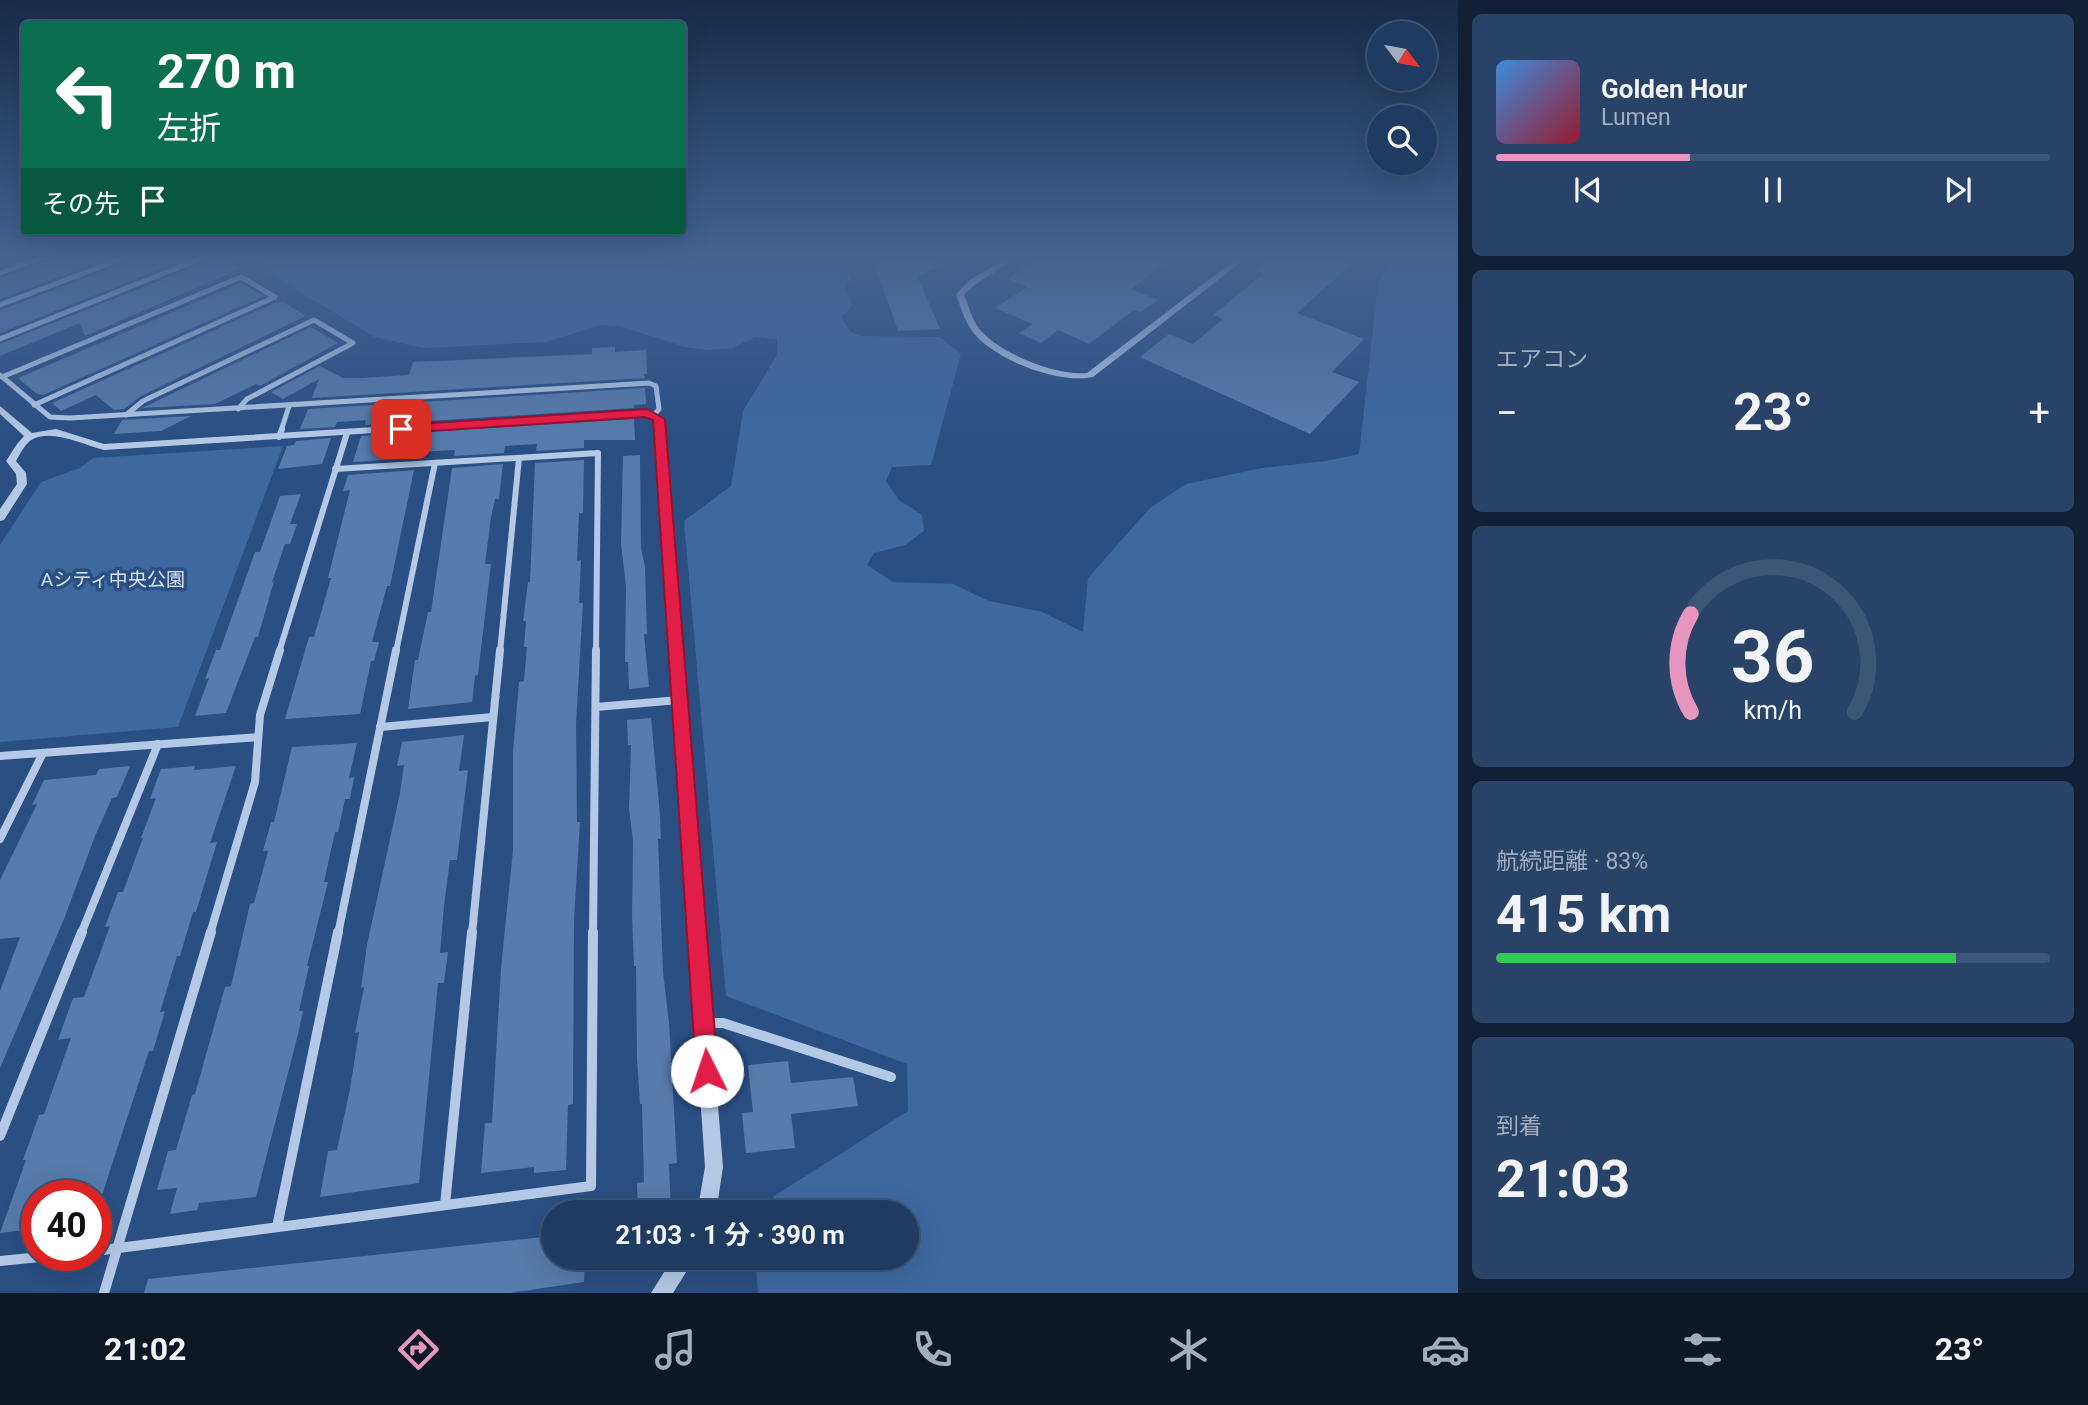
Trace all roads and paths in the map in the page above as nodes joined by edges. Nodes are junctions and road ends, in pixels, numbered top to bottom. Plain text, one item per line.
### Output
1 (57, 316) edge
2 (146, 316) edge
3 (232, 316) edge
4 (969, 316) edge
5 (1166, 316) edge
6 (0, 339) edge
7 (1, 376) edge
8 (34, 405) junction
9 (289, 406) junction
10 (0, 409) edge
11 (238, 409) junction
12 (655, 414) junction
13 (125, 415) junction
14 (347, 433) junction
15 (30, 436) junction
16 (279, 437) junction
17 (519, 458) junction
18 (435, 463) junction
19 (335, 469) junction
20 (0, 517) edge
21 (679, 700) junction
22 (596, 708) junction
23 (493, 717) junction
24 (380, 727) junction
25 (258, 737) junction
26 (158, 744) junction
27 (43, 753) junction
28 (0, 756) edge
29 (0, 839) edge
30 (703, 1023) junction
31 (891, 1077) dead end
32 (0, 1136) edge
33 (708, 1200) edge
34 (445, 1205) junction
35 (277, 1227) junction
36 (112, 1249) edge
37 (117, 1249) junction
38 (21, 1259) edge
39 (0, 1261) edge
40 (677, 1270) edge
41 (104, 1293) edge
42 (661, 1293) edge

1 - 6 street
2 - 7 street
3 - 8 street
4 - 5 street
7 - 8 street
8 - 13 street
9 - 11 street
9 - 12 street
9 - 16 street
10 - 15 street
11 - 13 street
11 - 13 street
12 - 14 street
12 - 21 street
14 - 16 street
14 - 19 street
15 - 16 street
15 - 20 street
17 - 18 street
17 - 22 street
17 - 23 street
18 - 19 street
18 - 24 street
19 - 25 street
21 - 22 street
21 - 30 street
22 - 34 street
23 - 24 street
23 - 34 street
24 - 35 street
25 - 26 street
25 - 37 street
26 - 27 street
26 - 32 street
27 - 28 street
27 - 29 street
30 - 31 street
30 - 33 street
34 - 35 street
35 - 37 street
36 - 37 street
37 - 41 street
38 - 39 street
40 - 42 street

